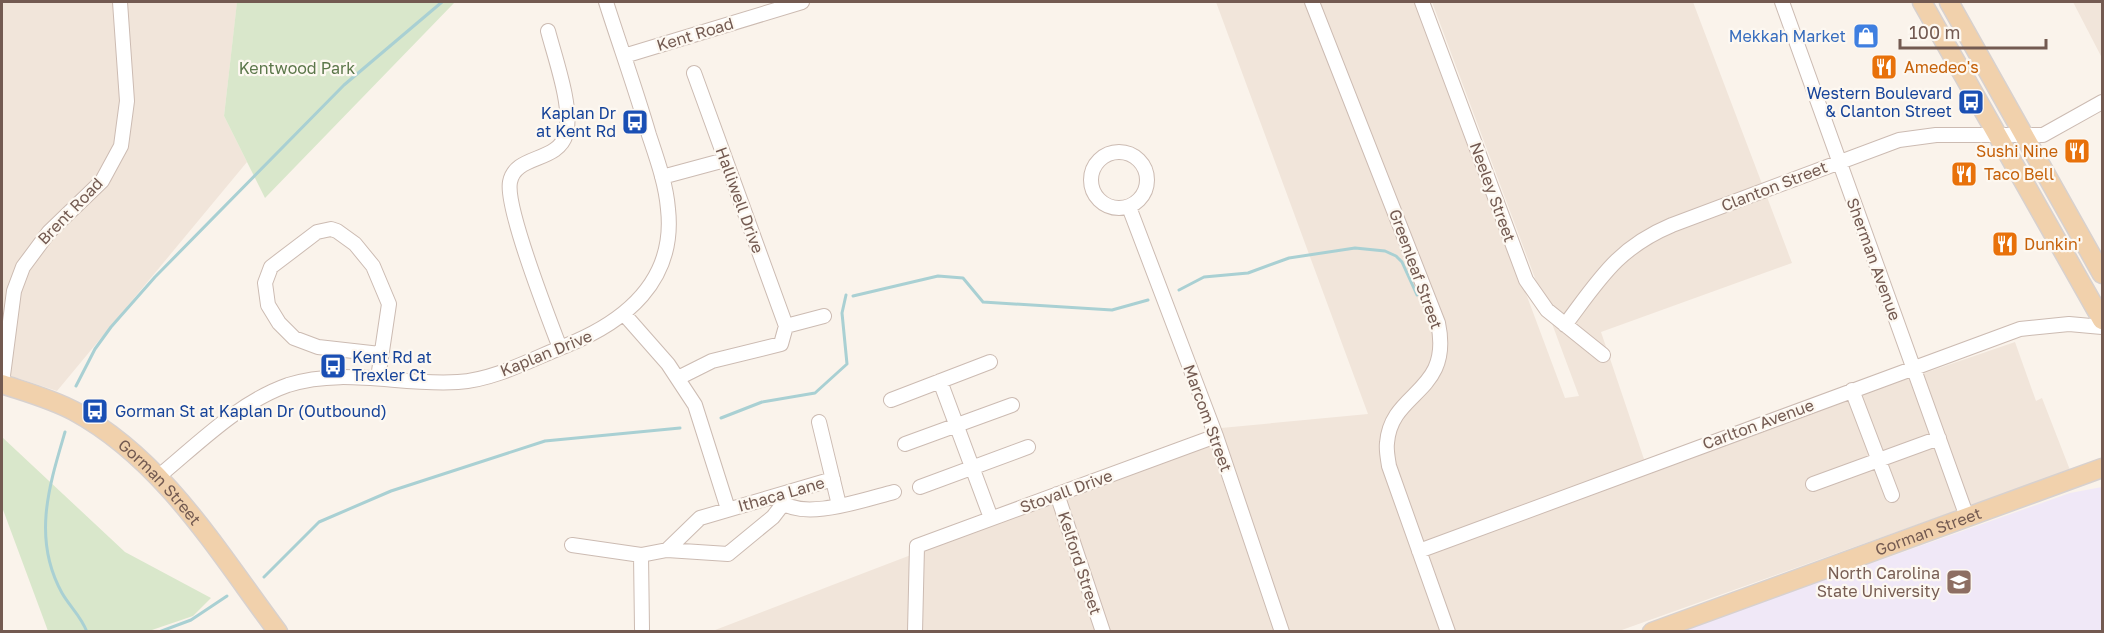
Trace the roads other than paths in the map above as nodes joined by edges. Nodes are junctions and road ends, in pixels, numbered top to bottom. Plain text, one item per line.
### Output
1 (120, 2) edge
2 (606, 2) edge
3 (801, 2) edge
4 (1312, 2) edge
5 (1422, 2) edge
6 (1782, 2) edge
7 (1922, 2) edge
8 (1949, 2) edge
9 (548, 31) dead end
10 (624, 56) junction
11 (694, 73) dead end
12 (2103, 102) edge
13 (1997, 135) junction
14 (2024, 135) junction
15 (725, 160) junction
16 (1839, 161) junction
17 (662, 177) junction
18 (1129, 207) junction
19 (2103, 274) edge
20 (624, 315) junction
21 (824, 316) dead end
22 (2103, 320) edge
23 (1564, 325) junction
24 (786, 326) junction
25 (2103, 327) edge
26 (560, 348) junction
27 (380, 354) junction
28 (1603, 355) dead end
29 (990, 362) dead end
30 (1914, 368) junction
31 (378, 378) junction
32 (678, 378) junction
33 (940, 381) junction
34 (2, 384) edge
35 (1852, 390) junction
36 (891, 400) dead end
37 (1012, 405) dead end
38 (819, 422) dead end
39 (957, 425) junction
40 (1216, 436) junction
41 (1939, 438) junction
42 (904, 444) dead end
43 (1028, 447) dead end
44 (1879, 460) junction
45 (972, 468) junction
46 (2103, 468) edge
47 (159, 476) junction
48 (833, 479) junction
49 (1813, 484) dead end
50 (920, 487) dead end
51 (894, 492) dead end
52 (1057, 494) junction
53 (1892, 495) dead end
54 (778, 499) junction
55 (839, 505) junction
56 (728, 509) junction
57 (1967, 517) junction
58 (991, 518) junction
59 (572, 545) dead end
60 (667, 550) junction
61 (1419, 551) junction
62 (641, 555) junction
63 (642, 629) dead end
64 (278, 632) edge
65 (915, 632) edge
66 (1103, 632) edge
67 (1282, 632) edge
68 (1448, 632) edge
69 (1652, 632) edge

1 - 34 street, Brent Road
2 - 10 street, Kaplan Drive
3 - 10 street, Kent Road
4 - 61 street, Greenleaf Street
5 - 23 street, Neeley Street
6 - 16 street, Sherman Avenue
7 - 13 main road
8 - 14 main road
9 - 26 street
10 - 17 street, Kaplan Drive
11 - 15 street, Halliwell Drive
12 - 14 street, Clanton Street
13 - 14 street, Clanton Street
13 - 16 street, Clanton Street
13 - 22 main road
14 - 19 main road
15 - 17 street
15 - 24 street, Halliwell Drive
16 - 23 street, Clanton Street
16 - 30 street, Sherman Avenue
17 - 20 street, Kaplan Drive
18 - 18 street
18 - 40 street, Marcom Street
20 - 26 street, Kaplan Drive
20 - 32 street
21 - 24 street
23 - 28 street, Neeley Street
24 - 32 street
25 - 30 street, Carlton Avenue
26 - 31 street, Kaplan Drive
27 - 27 street
27 - 31 street
29 - 33 street
30 - 35 street, Carlton Avenue
30 - 41 street, Sherman Avenue
31 - 47 street, Kaplan Drive
32 - 56 street
33 - 36 street
33 - 39 street
34 - 47 main road, Gorman Street
35 - 44 street
35 - 61 street, Carlton Avenue
37 - 39 street
38 - 48 street
39 - 42 street
39 - 45 street
40 - 52 street, Stovall Drive
40 - 67 street, Marcom Street
41 - 44 street
41 - 57 street, Sherman Avenue
43 - 45 street
44 - 49 street
44 - 53 street
45 - 50 street
45 - 58 street
46 - 57 main road, Gorman Street
47 - 64 main road, Gorman Street
48 - 54 street, Ithaca Lane
48 - 55 street
51 - 55 street
52 - 58 street, Stovall Drive
52 - 66 street, Kelford Street
54 - 55 street
54 - 56 street, Ithaca Lane
54 - 60 street
56 - 60 street, Ithaca Lane
57 - 69 main road, Gorman Street
58 - 65 street, Stovall Drive
59 - 62 street
60 - 62 street
61 - 68 street, Greenleaf Street
62 - 63 street

